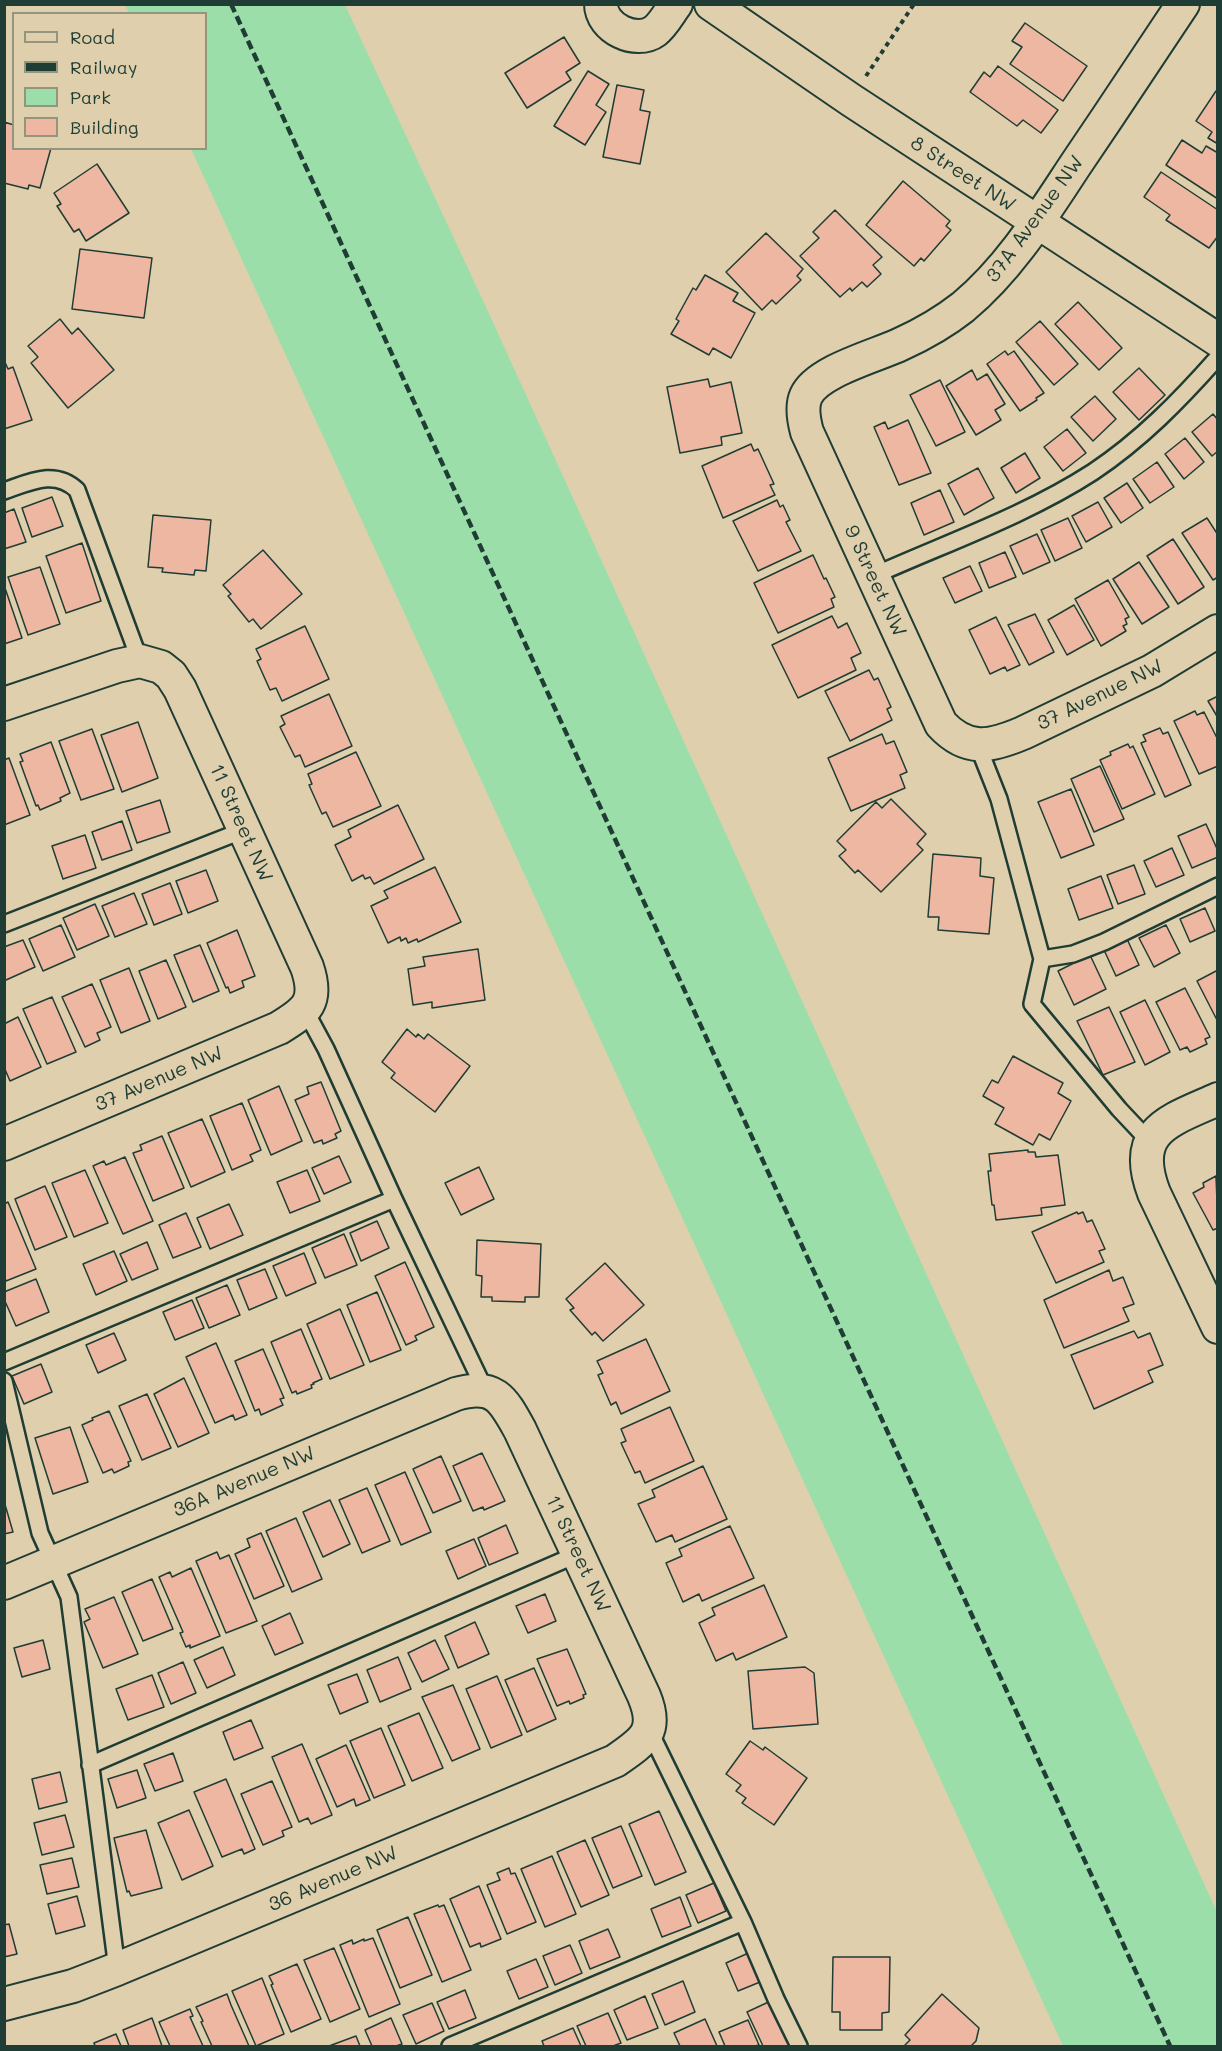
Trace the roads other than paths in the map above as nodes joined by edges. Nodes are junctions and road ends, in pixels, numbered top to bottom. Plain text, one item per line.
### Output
1 (601, 4) edge
2 (676, 4) edge
3 (711, 4) edge
4 (1183, 4) edge
5 (1037, 222) junction
6 (1218, 340) edge
7 (1218, 357) edge
8 (806, 396) joint
9 (4, 491) edge
10 (873, 576) junction
11 (1218, 631) edge
12 (140, 661) junction
13 (4, 704) edge
14 (978, 746) junction
15 (244, 830) junction
16 (1218, 886) edge
17 (4, 924) edge
18 (1042, 959) junction
19 (307, 1007) junction
20 (1218, 1099) edge
21 (1150, 1142) junction
22 (4, 1144) edge
23 (394, 1199) junction
24 (1217, 1323) edge
25 (4, 1362) edge
26 (4, 1381) edge
27 (485, 1390) junction
28 (578, 1554) junction
29 (53, 1562) junction
30 (4, 1582) edge
31 (649, 1731) junction
32 (90, 1765) junction
33 (742, 1922) junction
34 (117, 1969) junction
35 (4, 2004) edge
36 (450, 2046) edge
37 (799, 2046) edge

1 - 2 street
3 - 5 street, 8 Street NW
4 - 5 street, 37A Avenue NW
5 - 6 street, 8 Street NW
5 - 8 street, 37A Avenue NW
7 - 10 lane
8 - 10 street, 9 Street NW
9 - 12 lane
10 - 14 street, 9 Street NW
11 - 14 street, 37 Avenue NW
12 - 13 street
12 - 15 street, 11 Street NW
14 - 18 lane
15 - 17 lane
15 - 19 street, 11 Street NW
16 - 18 lane
18 - 21 lane
19 - 22 street, 37 Avenue NW
19 - 23 lane
20 - 21 street
21 - 24 street
23 - 25 lane
23 - 27 lane
26 - 29 lane
27 - 28 street, 11 Street NW
27 - 29 street, 36A Avenue NW
28 - 31 street, 11 Street NW
28 - 32 lane
29 - 30 street, 36A Avenue NW
29 - 32 lane
31 - 33 lane
31 - 34 street, 36 Avenue NW
32 - 34 lane
33 - 36 lane
33 - 37 lane
34 - 35 street, 36 Avenue NW

